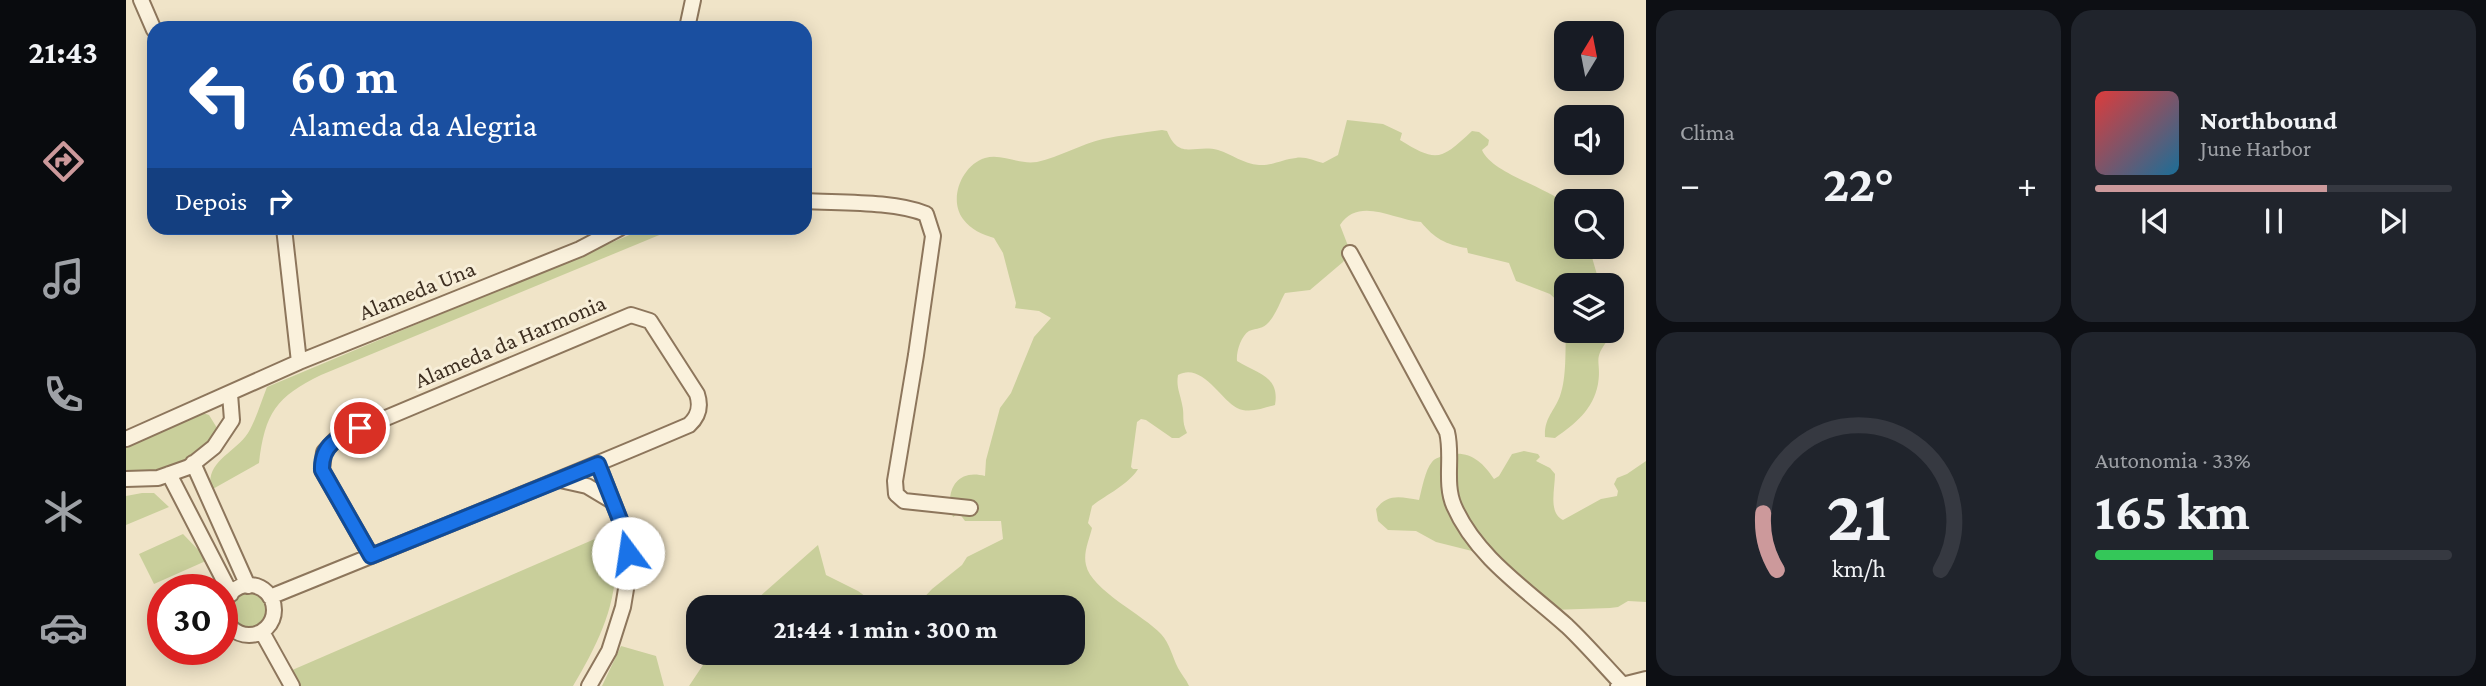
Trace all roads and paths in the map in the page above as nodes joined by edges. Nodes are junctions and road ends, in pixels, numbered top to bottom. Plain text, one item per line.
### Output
1 (141, 0) edge
2 (693, 0) edge
3 (150, 21) edge
4 (688, 21) edge
5 (812, 201) edge
6 (285, 235) edge
7 (607, 235) edge
8 (1350, 253) dead end
9 (299, 362) junction
10 (230, 394) junction
11 (126, 439) edge
12 (193, 463) junction
13 (598, 464) junction
14 (169, 474) junction
15 (126, 479) edge
16 (560, 480) junction
17 (206, 492) junction
18 (183, 501) junction
19 (611, 501) junction
20 (970, 508) dead end
21 (223, 531) junction
22 (203, 540) junction
23 (371, 556) junction
24 (220, 574) edge
25 (248, 586) junction
26 (238, 590) edge
27 (270, 597) junction
28 (238, 632) edge
29 (262, 632) junction
30 (1646, 679) edge
31 (1620, 685) edge
32 (292, 686) edge
33 (589, 686) edge

1 - 3 street
2 - 4 street
5 - 20 street
6 - 9 street
7 - 9 street, Alameda Una
8 - 31 street
9 - 10 street, Alameda Una
10 - 11 street, Alameda Una
10 - 12 street
12 - 14 street
12 - 17 street
13 - 16 street
13 - 19 street
13 - 23 street, Alameda da Harmonia
14 - 15 street
14 - 18 street
16 - 19 street
16 - 23 street
17 - 18 street
17 - 21 street
18 - 22 street
19 - 33 street
21 - 22 street
21 - 25 street
22 - 24 street
23 - 27 street
25 - 26 street
25 - 27 street
27 - 29 street
28 - 29 street
29 - 32 street
30 - 31 street

